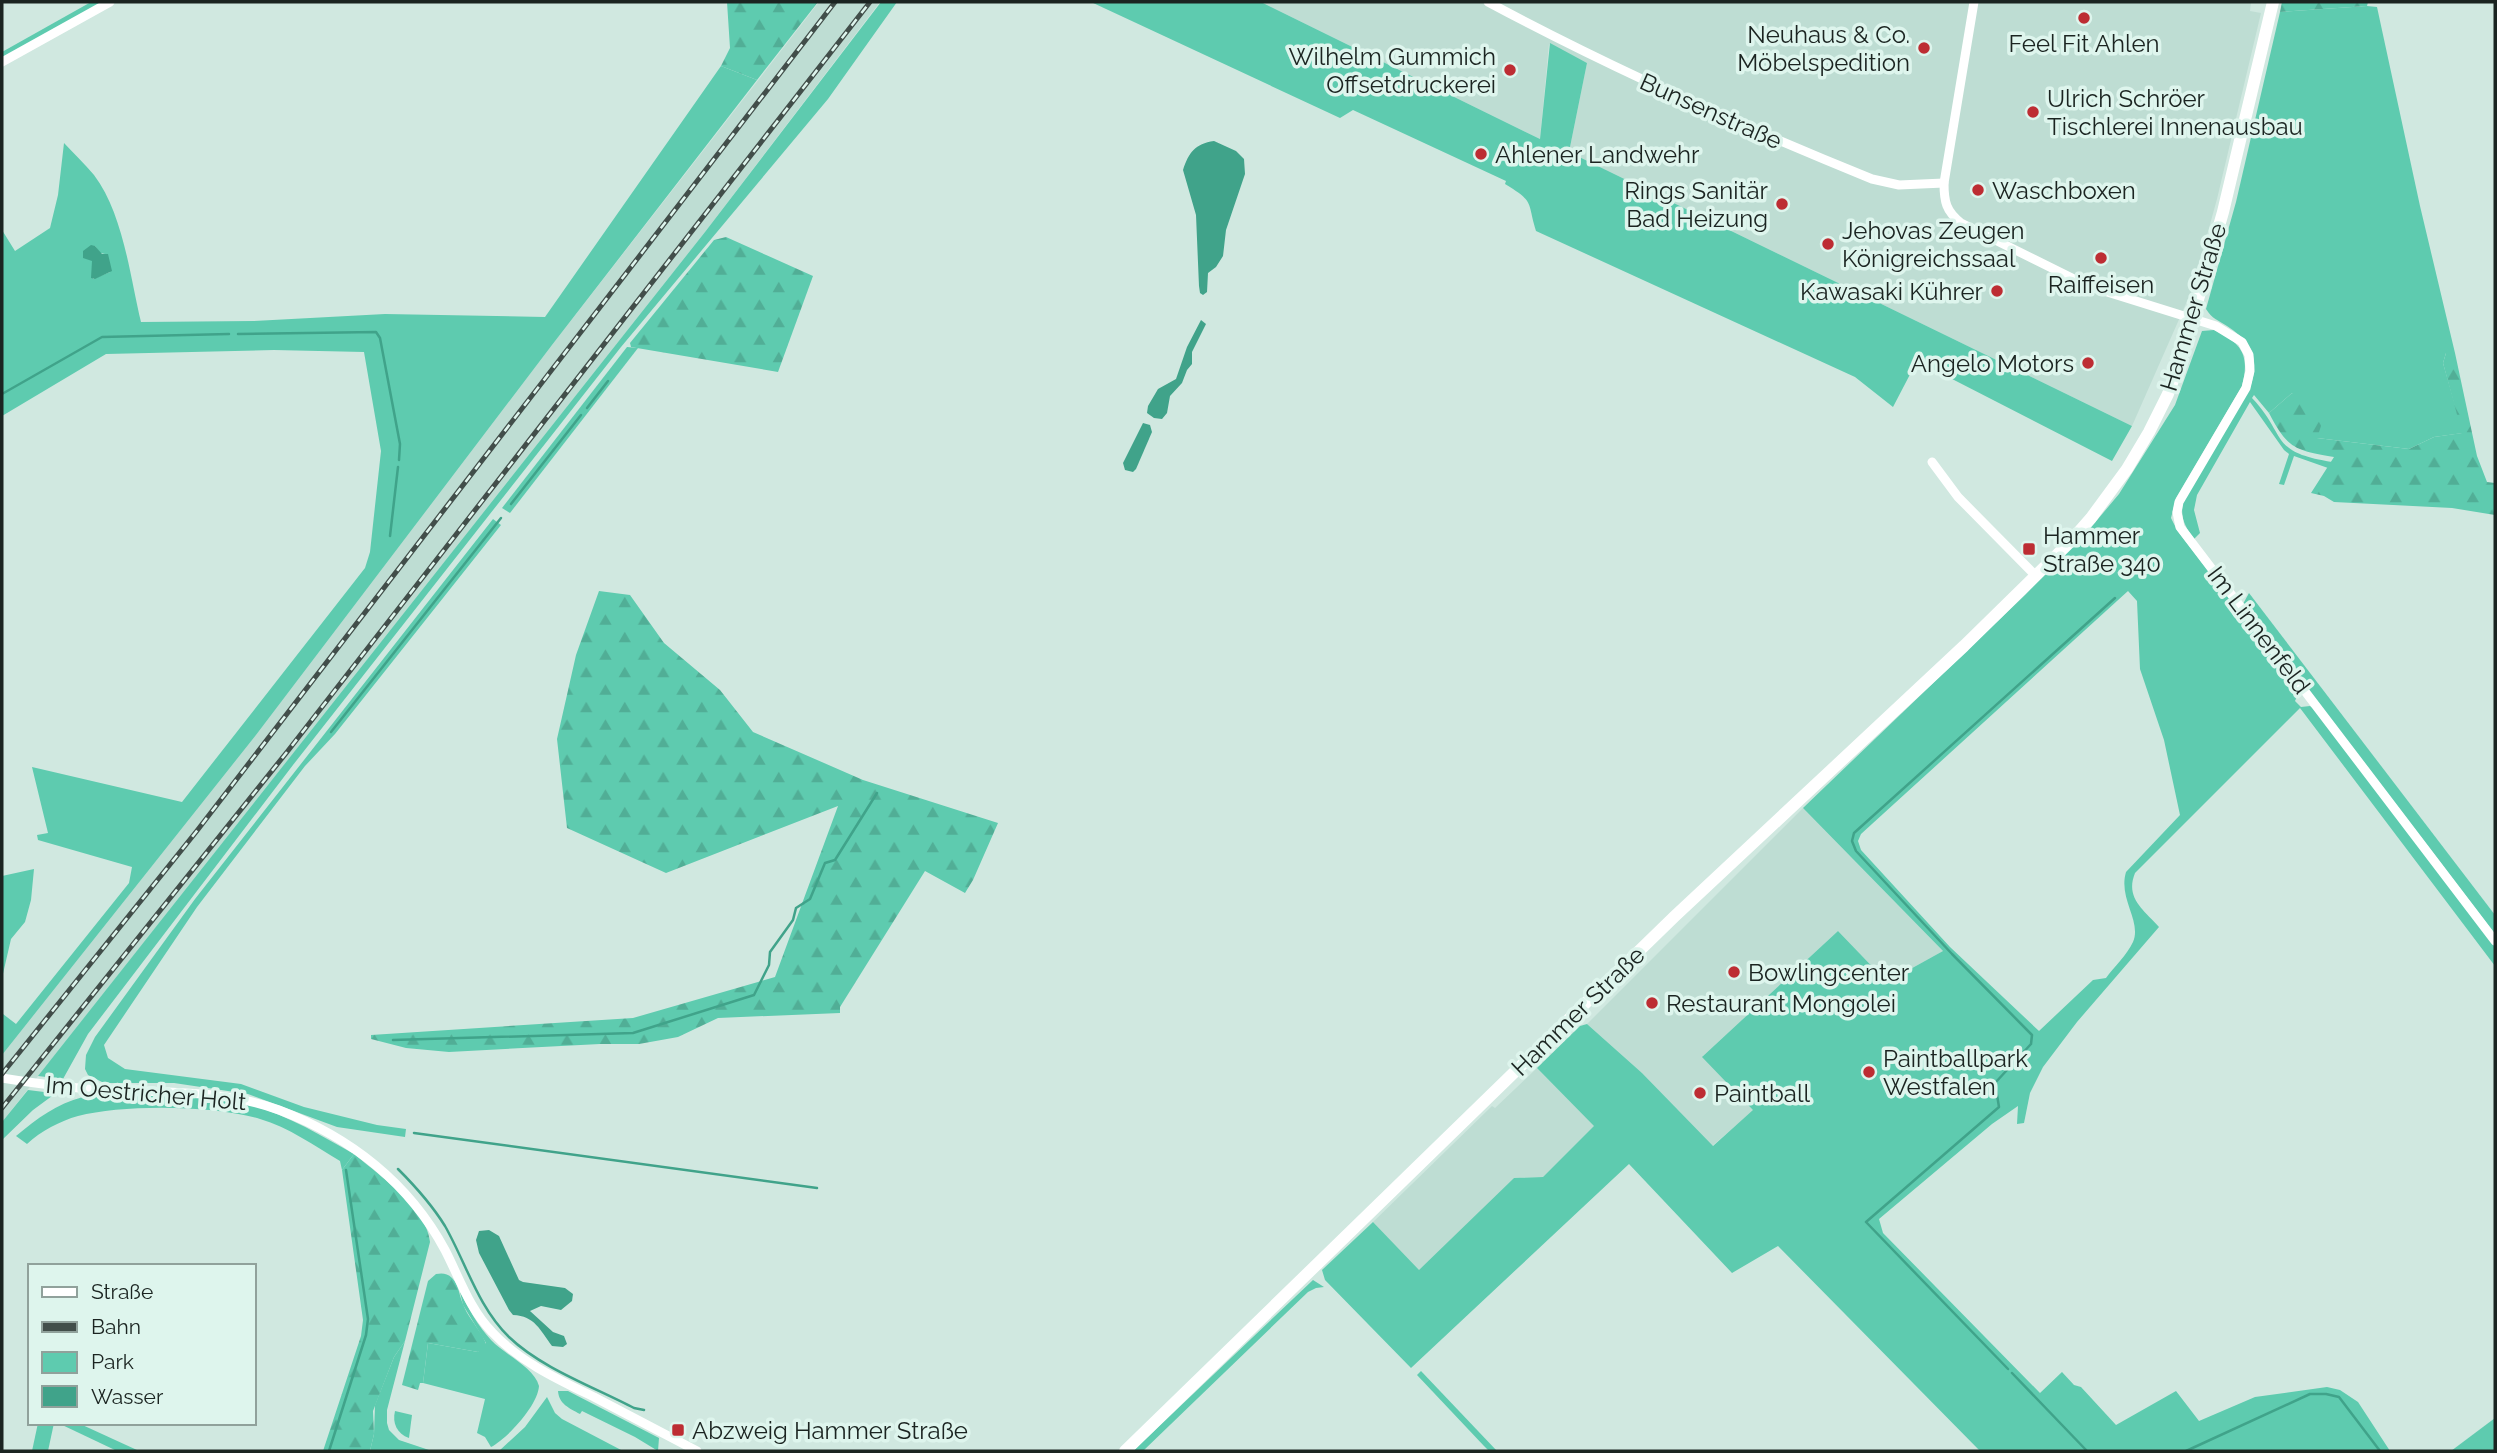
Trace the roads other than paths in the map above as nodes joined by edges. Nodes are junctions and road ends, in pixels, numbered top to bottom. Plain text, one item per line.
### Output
1 (110, 2) edge
2 (1488, 2) edge
3 (1974, 2) edge
4 (2273, 2) edge
5 (2, 62) edge
6 (1944, 183) junction
7 (2194, 319) junction
8 (1932, 462) dead end
9 (2036, 576) junction
10 (2495, 940) edge
11 (2, 1078) edge
12 (697, 1451) edge
13 (1125, 1451) edge

1 - 5 street
2 - 6 street, Bunsenstraße
3 - 6 street
4 - 7 main road, Hammer Straße
6 - 7 street, Im Linnenfeld
7 - 9 main road, Hammer Straße
7 - 10 street, Im Linnenfeld
8 - 9 street
9 - 13 main road, Hammer Straße
11 - 12 street, Im Oestricher Holt

